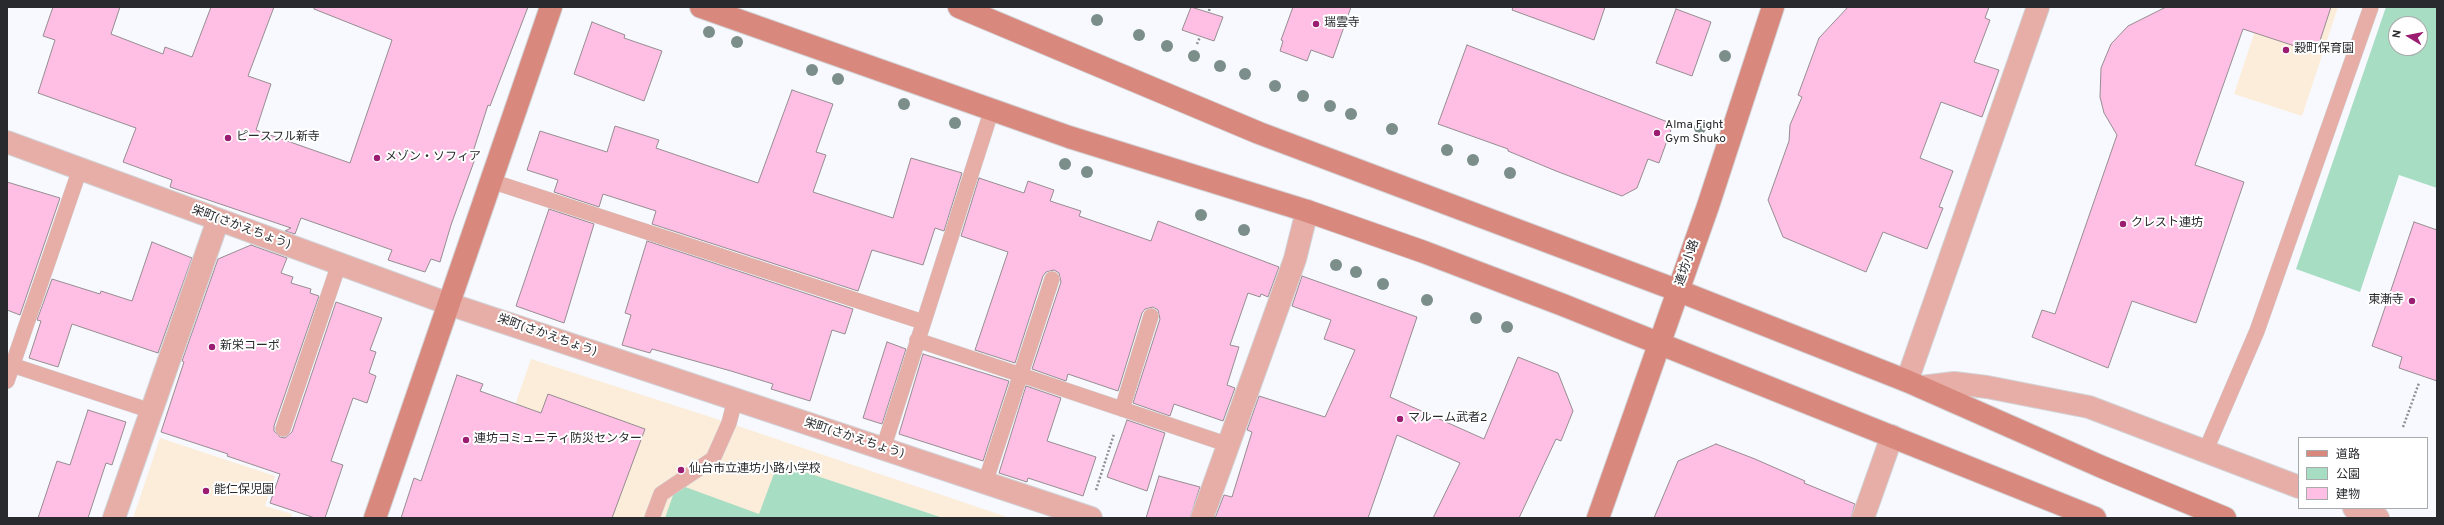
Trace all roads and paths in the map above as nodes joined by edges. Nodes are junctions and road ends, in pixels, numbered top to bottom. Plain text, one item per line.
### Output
1 (551, 7) edge
2 (701, 7) edge
3 (959, 7) edge
4 (1210, 7) edge
5 (1773, 7) edge
6 (2038, 7) edge
7 (2371, 7) edge
8 (1209, 11) dead end
9 (1200, 36) dead end
10 (1197, 44) dead end
11 (992, 109) junction
12 (7, 142) edge
13 (80, 169) junction
14 (491, 181) junction
15 (1307, 212) junction
16 (218, 220) junction
17 (339, 264) junction
18 (1052, 278) dead end
19 (1679, 291) junction
20 (449, 304) junction
21 (1152, 316) dead end
22 (923, 322) junction
23 (917, 340) junction
24 (1660, 343) junction
25 (12, 364) junction
26 (1021, 375) junction
27 (7, 381) edge
28 (2419, 383) dead end
29 (1914, 384) junction
30 (735, 400) junction
31 (1122, 409) junction
32 (151, 411) junction
33 (2403, 427) dead end
34 (283, 429) dead end
35 (1892, 436) junction
36 (1229, 445) junction
37 (883, 449) junction
38 (2205, 452) junction
39 (985, 482) junction
40 (2298, 487) edge
41 (2356, 509) edge
42 (2061, 512) edge
43 (1089, 517) edge
44 (114, 518) edge
45 (375, 518) edge
46 (652, 518) edge
47 (1202, 518) edge
48 (1598, 518) edge
49 (1863, 518) edge
50 (2095, 518) edge
51 (2225, 518) edge
52 (2378, 518) edge

1 - 14 street
2 - 11 street
3 - 19 street
4 - 8 path
5 - 19 street, 連坊小路
6 - 29 street
7 - 38 lane
9 - 10 path
11 - 15 street
11 - 22 lane
12 - 13 street, 栄町(さかえちょう)
13 - 16 street, 栄町(さかえちょう)
13 - 25 lane
14 - 20 street
14 - 22 lane
15 - 24 street
15 - 36 street
16 - 17 street, 栄町(さかえちょう)
16 - 32 street
17 - 20 street, 栄町(さかえちょう)
17 - 34 lane
18 - 26 lane
19 - 24 street, 連坊小路
19 - 29 street
20 - 30 street, 栄町(さかえちょう)
20 - 45 street
21 - 31 lane
22 - 23 lane
23 - 26 lane
23 - 37 lane
24 - 35 street
24 - 48 street, 連坊小路
25 - 27 lane
25 - 32 lane
26 - 31 lane
26 - 39 lane
28 - 33 path
29 - 38 street
29 - 51 street
30 - 37 street, 栄町(さかえちょう)
30 - 46 lane
31 - 36 lane
31 - 43 path
32 - 44 street
35 - 42 street
35 - 49 street
36 - 47 street
37 - 39 street, 栄町(さかえちょう)
38 - 40 street
39 - 43 street, 栄町(さかえちょう)
41 - 52 street
42 - 50 street

